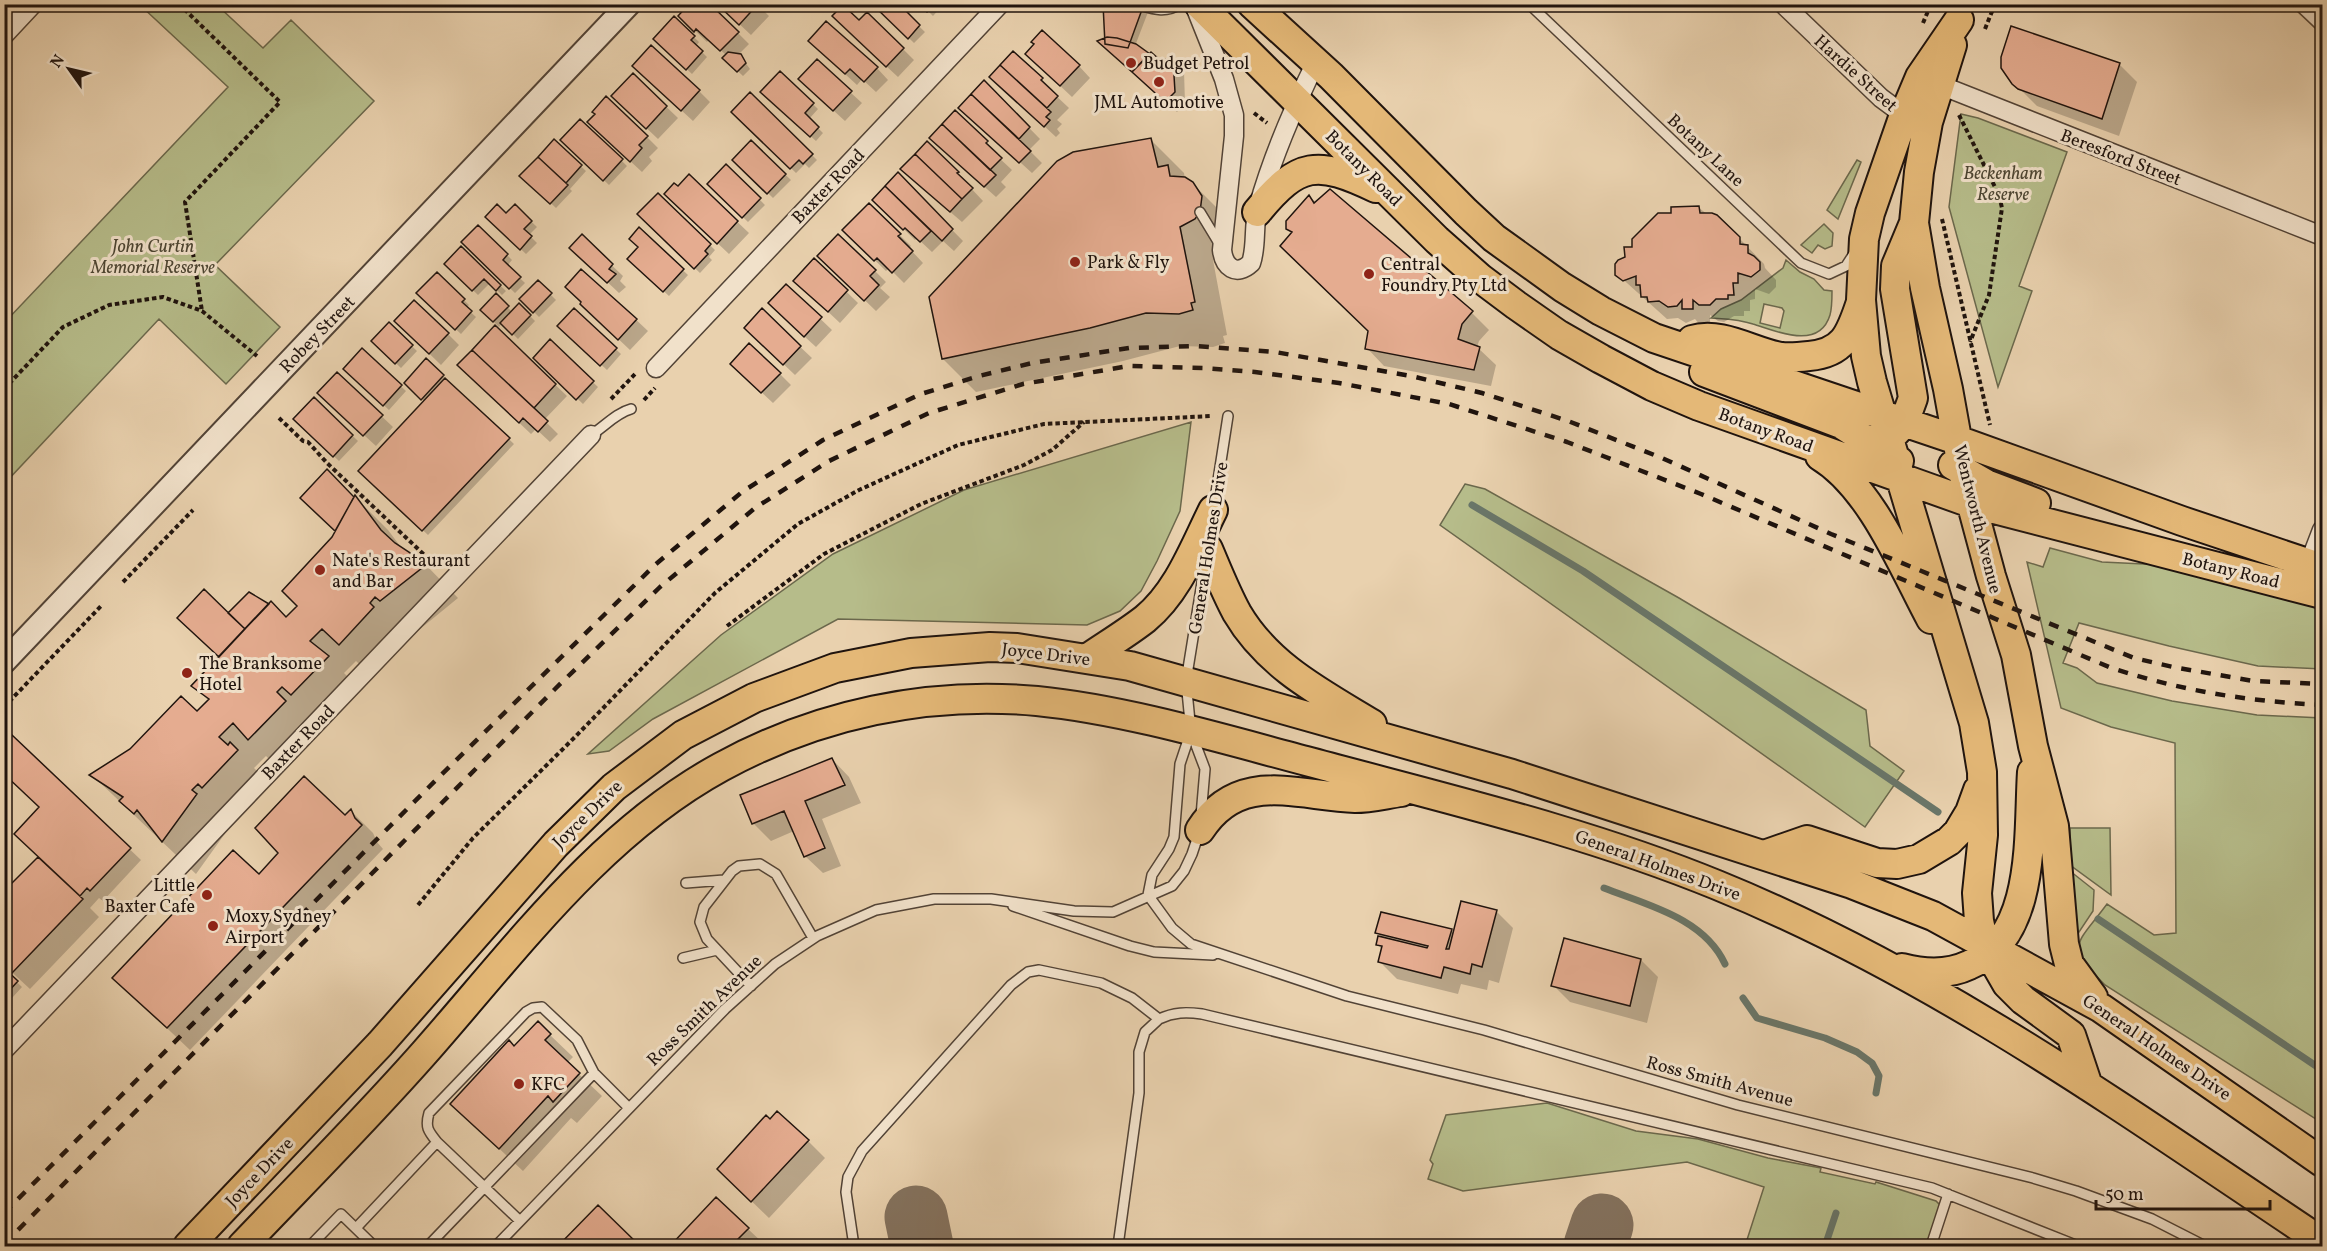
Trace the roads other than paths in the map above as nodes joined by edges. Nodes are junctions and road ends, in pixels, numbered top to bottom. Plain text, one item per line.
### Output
1 (33, 4) edge
2 (629, 4) edge
3 (1000, 4) edge
4 (1136, 4) edge
5 (1180, 4) edge
6 (1196, 4) edge
7 (1252, 4) edge
8 (1529, 4) edge
9 (1783, 4) edge
10 (2304, 4) edge
11 (1969, 20) edge
12 (2322, 21) edge
13 (4, 35) edge
14 (1316, 62) junction
15 (1930, 81) junction
16 (1297, 101) junction
17 (1904, 116) junction
18 (1388, 193) junction
19 (1200, 212) dead end
20 (1257, 212) junction
21 (1914, 223) junction
22 (2322, 236) edge
23 (1864, 239) junction
24 (1222, 250) junction
25 (1861, 300) junction
26 (1665, 341) junction
27 (656, 368) road end
28 (631, 409) road end
29 (1228, 416) road end
30 (591, 435) joint
31 (1787, 438) junction
32 (1958, 440) junction
33 (1891, 443) junction
34 (1818, 449) junction
35 (1963, 472) junction
36 (1930, 489) junction
37 (1971, 503) junction
38 (1213, 510) junction
39 (2322, 530) edge
40 (2113, 540) junction
41 (1208, 549) junction
42 (2316, 566) edge
43 (1991, 576) junction
44 (2322, 594) edge
45 (1088, 658) junction
46 (4, 662) edge
47 (1130, 666) joint
48 (1960, 670) junction
49 (1186, 681) junction
50 (1191, 732) junction
51 (1402, 742) junction
52 (2033, 746) junction
53 (1982, 772) junction
54 (1414, 790) junction
55 (1200, 830) junction
56 (1764, 855) junction
57 (724, 880) junction
58 (686, 883) dead end
59 (1148, 895) junction
60 (991, 899) junction
61 (813, 938) junction
62 (717, 950) junction
63 (1989, 950) junction
64 (1222, 955) junction
65 (683, 958) dead end
66 (1882, 962) junction
67 (751, 986) junction
68 (2102, 1008) junction
69 (1159, 1018) junction
70 (4, 1050) edge
71 (594, 1073) junction
72 (2088, 1086) junction
73 (628, 1107) junction
74 (437, 1142) junction
75 (2322, 1161) edge
76 (485, 1188) junction
77 (1948, 1194) junction
78 (520, 1221) junction
79 (356, 1228) junction
80 (2322, 1242) edge
81 (188, 1246) edge
82 (242, 1246) edge
83 (310, 1246) edge
84 (374, 1246) edge
85 (428, 1246) edge
86 (496, 1246) edge
87 (854, 1246) edge
88 (1118, 1246) edge
89 (1931, 1246) edge
90 (2078, 1246) edge
91 (2205, 1246) edge

1 - 13 street
2 - 46 street, Robey Street
3 - 27 street, Baxter Road
4 - 5 lane
6 - 16 main road, Botany Road
6 - 24 street
7 - 14 main road, Botany Road
8 - 23 lane, Botany Lane
9 - 17 street, Hardie Street
10 - 12 street
11 - 15 main road, Wentworth Avenue
14 - 16 street
14 - 26 main road, Botany Road
15 - 17 main road, Wentworth Avenue
15 - 21 main road, Wentworth Avenue
15 - 22 street, Beresford Street
16 - 18 main road, Botany Road
16 - 20 street
17 - 23 main road, Wentworth Avenue
18 - 20 main road
18 - 31 main road, Botany Road
19 - 24 lane
20 - 24 street
21 - 32 main road, Wentworth Avenue
21 - 33 main road
23 - 25 main road, Wentworth Avenue
25 - 26 main road
25 - 33 main road, Wentworth Avenue
26 - 33 main road, Botany Road
28 - 30 lane
29 - 38 lane, General Holmes Drive
30 - 70 street, Baxter Road
31 - 34 main road, Botany Road
31 - 48 main road
32 - 33 main road, Botany Road
32 - 35 main road, Wentworth Avenue
32 - 42 main road, Botany Road
33 - 34 main road, Botany Road
33 - 34 main road
33 - 35 main road
33 - 36 main road, Botany Road
33 - 48 main road, Wentworth Avenue
35 - 37 main road, Wentworth Avenue
35 - 40 main road
36 - 37 main road, Botany Road
36 - 43 main road
37 - 40 main road, Botany Road
37 - 43 main road, Wentworth Avenue
38 - 41 lane, General Holmes Drive
38 - 45 main road
39 - 42 street
40 - 44 main road, Botany Road
41 - 49 lane, General Holmes Drive
41 - 51 main road
43 - 52 main road, Wentworth Avenue
45 - 47 main road, Joyce Drive
45 - 81 main road, Joyce Drive
47 - 49 main road, General Holmes Drive
48 - 53 main road, Wentworth Avenue
49 - 50 lane
49 - 51 main road, General Holmes Drive
50 - 54 main road, General Holmes Drive
50 - 55 lane, Ross Smith Avenue
50 - 59 lane
50 - 82 main road
51 - 56 main road, General Holmes Drive
52 - 63 main road
52 - 68 main road, Wentworth Avenue
53 - 56 main road
53 - 63 main road, Wentworth Avenue
54 - 55 main road
54 - 66 main road, General Holmes Drive
55 - 59 lane, Ross Smith Avenue
56 - 63 main road, General Holmes Drive
57 - 58 lane
57 - 61 lane
57 - 62 lane
59 - 60 lane, Ross Smith Avenue
59 - 64 lane, Ross Smith Avenue
60 - 61 lane, Ross Smith Avenue
60 - 64 lane, Ross Smith Avenue
61 - 67 lane, Ross Smith Avenue
62 - 65 lane
62 - 67 lane
63 - 66 main road
63 - 68 main road, General Holmes Drive
63 - 72 main road, General Holmes Drive
64 - 91 lane, Ross Smith Avenue
66 - 72 main road, General Holmes Drive
67 - 73 lane, Ross Smith Avenue
68 - 75 main road, General Holmes Drive
69 - 77 lane
69 - 87 lane
69 - 88 lane
71 - 73 lane
71 - 74 lane
71 - 76 lane
72 - 80 main road, General Holmes Drive
73 - 78 lane, Ross Smith Avenue
74 - 76 lane
74 - 79 lane
76 - 78 lane
76 - 85 lane
77 - 89 lane
77 - 90 lane
78 - 86 lane, Ross Smith Avenue
79 - 83 lane
79 - 84 lane

